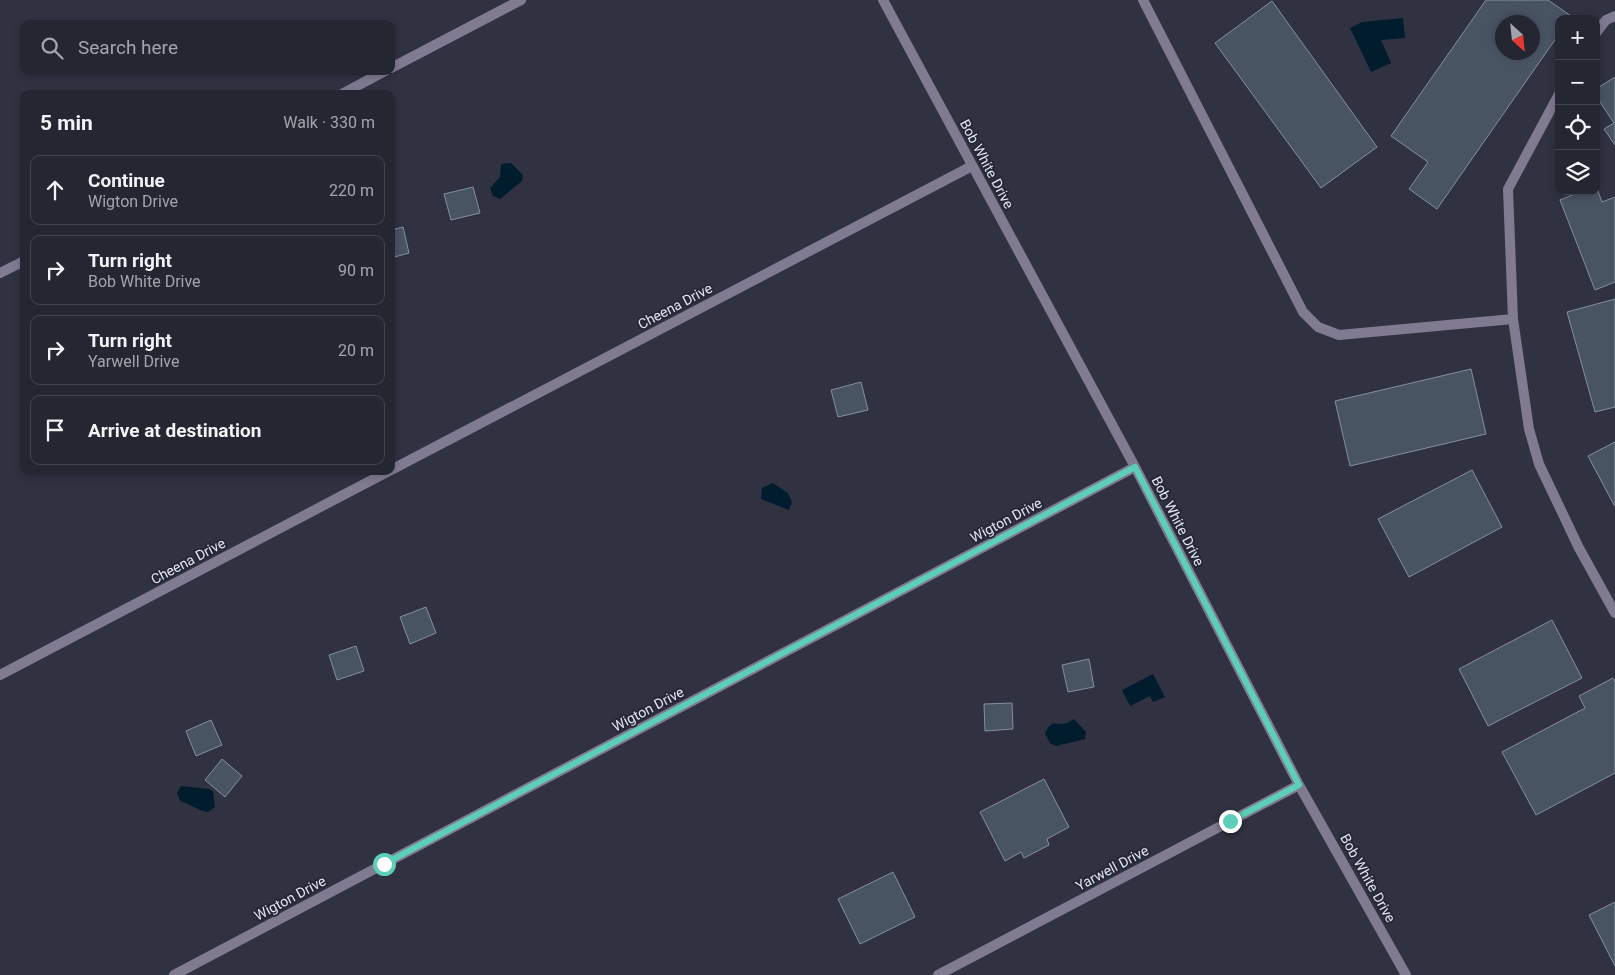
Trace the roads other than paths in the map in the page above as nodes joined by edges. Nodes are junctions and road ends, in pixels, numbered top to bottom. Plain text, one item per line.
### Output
1 (521, 0) edge
2 (883, 0) edge
3 (1143, 0) edge
4 (1615, 16) edge
5 (1600, 28) edge
6 (395, 66) edge
7 (378, 75) edge
8 (349, 90) edge
9 (1555, 101) edge
10 (972, 166) junction
11 (20, 263) edge
12 (0, 273) edge
13 (1513, 319) junction
14 (1135, 467) junction
15 (395, 468) edge
16 (382, 475) edge
17 (1615, 613) edge
18 (0, 675) edge
19 (1299, 785) junction
20 (174, 975) edge
21 (938, 975) edge
22 (1406, 975) edge

1 - 6 street
2 - 10 street, Bob White Drive
3 - 13 street
4 - 5 street
7 - 8 street
9 - 13 street
10 - 14 street, Bob White Drive
10 - 15 street, Cheena Drive
11 - 12 street
13 - 17 street
14 - 19 street, Bob White Drive
14 - 20 street, Wigton Drive
16 - 18 street, Cheena Drive
19 - 21 street, Yarwell Drive
19 - 22 street, Bob White Drive

